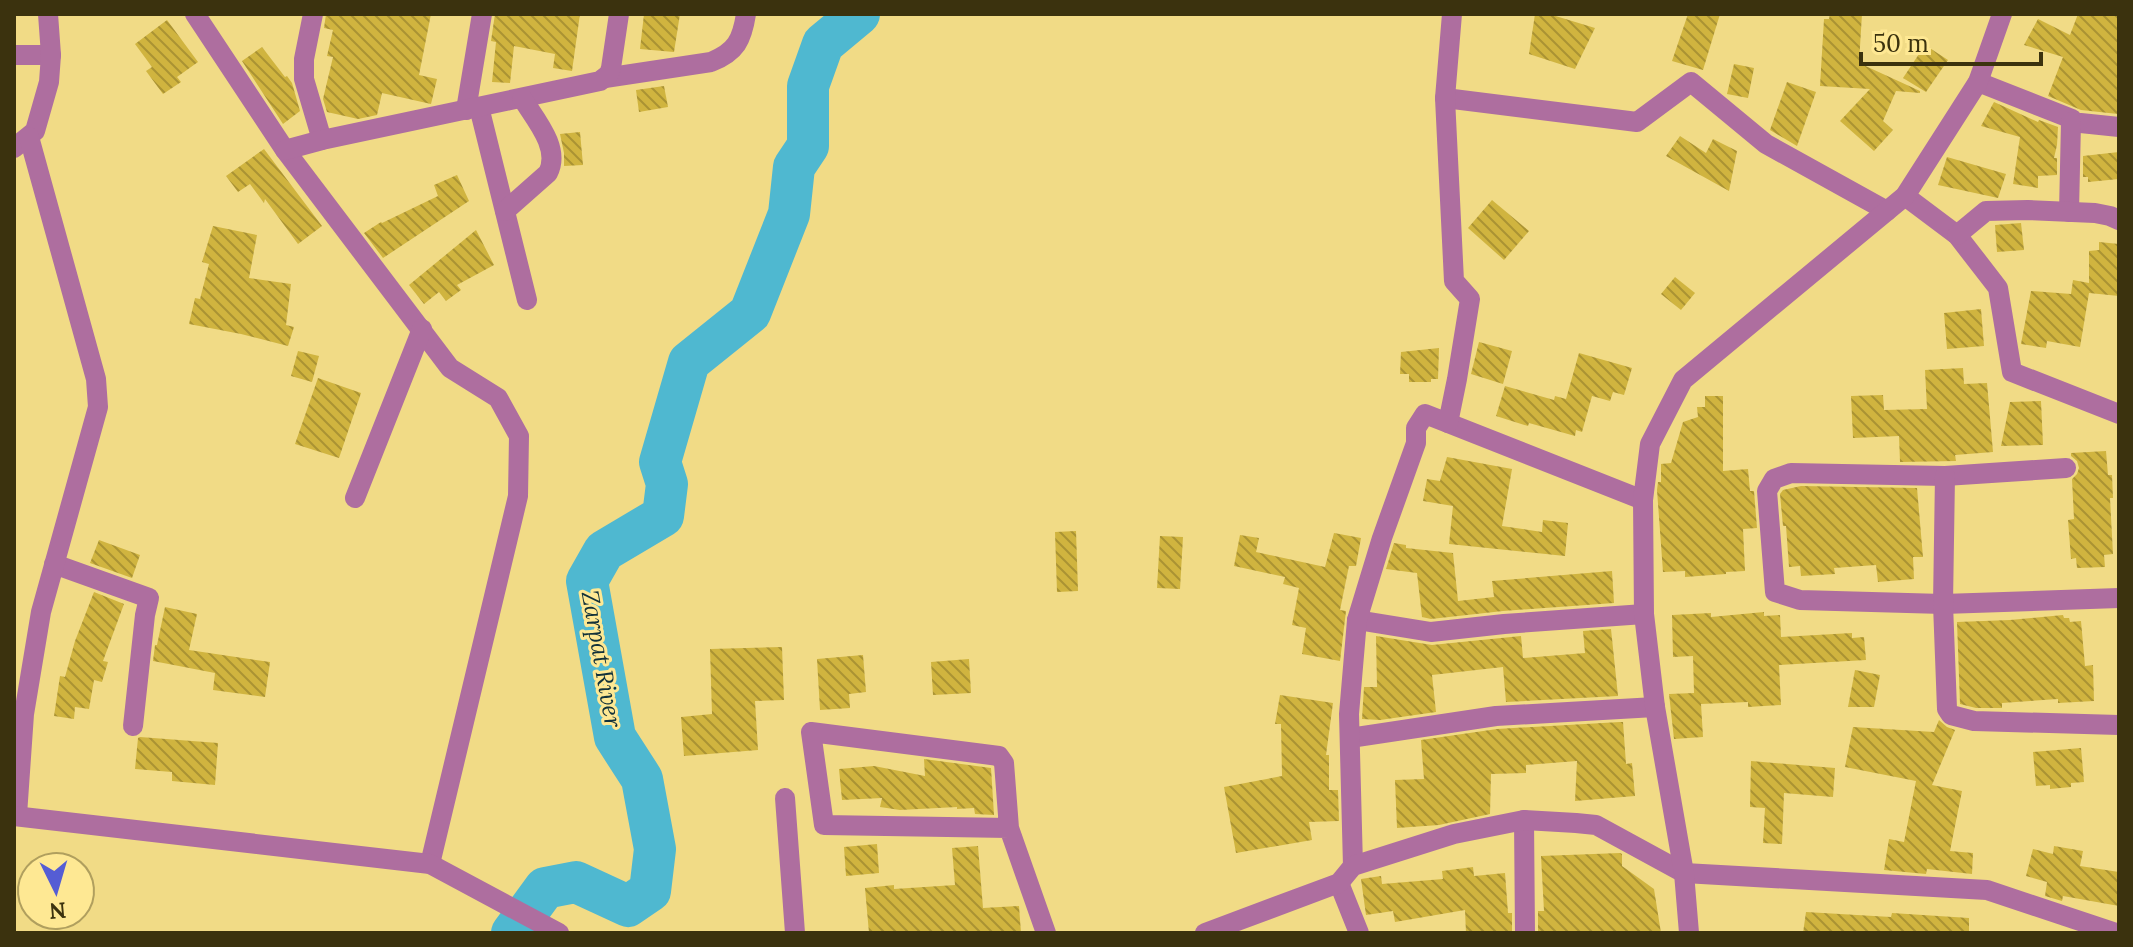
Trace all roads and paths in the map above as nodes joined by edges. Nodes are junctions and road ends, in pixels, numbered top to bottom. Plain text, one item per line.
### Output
1 (48, 14) edge
2 (195, 14) edge
3 (313, 14) edge
4 (482, 14) edge
5 (619, 14) edge
6 (746, 14) edge
7 (1452, 14) edge
8 (2002, 14) edge
9 (14, 55) edge
10 (51, 55) junction
11 (605, 78) junction
12 (1978, 82) junction
13 (522, 98) junction
14 (1445, 98) junction
15 (472, 109) junction
16 (2071, 122) junction
17 (2119, 127) edge
18 (322, 140) junction
19 (22, 143) edge
20 (285, 150) junction
21 (1905, 196) junction
22 (505, 211) junction
23 (1887, 211) junction
24 (2069, 212) junction
25 (2119, 220) edge
26 (1957, 235) junction
27 (527, 300) dead end
28 (422, 329) junction
29 (2119, 414) edge
30 (1448, 423) junction
31 (2066, 468) dead end
32 (1945, 476) junction
33 (355, 498) dead end
34 (1643, 500) junction
35 (54, 564) junction
36 (2119, 598) edge
37 (1943, 604) junction
38 (1644, 614) junction
39 (1357, 620) junction
40 (1655, 707) junction
41 (2119, 725) edge
42 (133, 726) dead end
43 (1350, 738) junction
44 (785, 798) dead end
45 (16, 815) edge
46 (1524, 820) junction
47 (1009, 828) junction
48 (430, 864) junction
49 (1353, 866) junction
50 (1684, 873) junction
51 (1339, 883) junction
52 (559, 933) edge
53 (795, 933) edge
54 (1046, 933) edge
55 (1205, 933) edge
56 (1359, 933) edge
57 (1525, 933) edge
58 (1689, 933) edge
59 (2116, 933) edge

1 - 10 street
2 - 20 street
3 - 18 street
4 - 15 street
5 - 11 street
6 - 11 street
7 - 14 street
8 - 12 street
9 - 10 street
10 - 19 street
11 - 13 street
12 - 16 street
12 - 21 street
13 - 15 street
13 - 22 street
14 - 23 street
14 - 30 street
15 - 18 street
15 - 22 street
16 - 17 street
16 - 24 street
18 - 20 street
19 - 35 street
20 - 28 street
21 - 23 street
21 - 26 street
22 - 27 street
23 - 34 street
24 - 25 street
24 - 26 street
26 - 29 street
28 - 33 street
28 - 48 street
30 - 34 street
30 - 39 street
31 - 32 street
32 - 37 street
32 - 37 street
34 - 38 street
35 - 42 street
35 - 45 street
36 - 37 street
37 - 41 street
38 - 39 street
38 - 40 street
39 - 43 street
40 - 43 street
40 - 50 street
43 - 49 street
44 - 53 street
45 - 48 street
46 - 49 street
46 - 50 street
46 - 57 street
47 - 47 street
47 - 54 street
48 - 52 street
49 - 51 street
50 - 58 street
50 - 59 street
51 - 55 street
51 - 56 street

